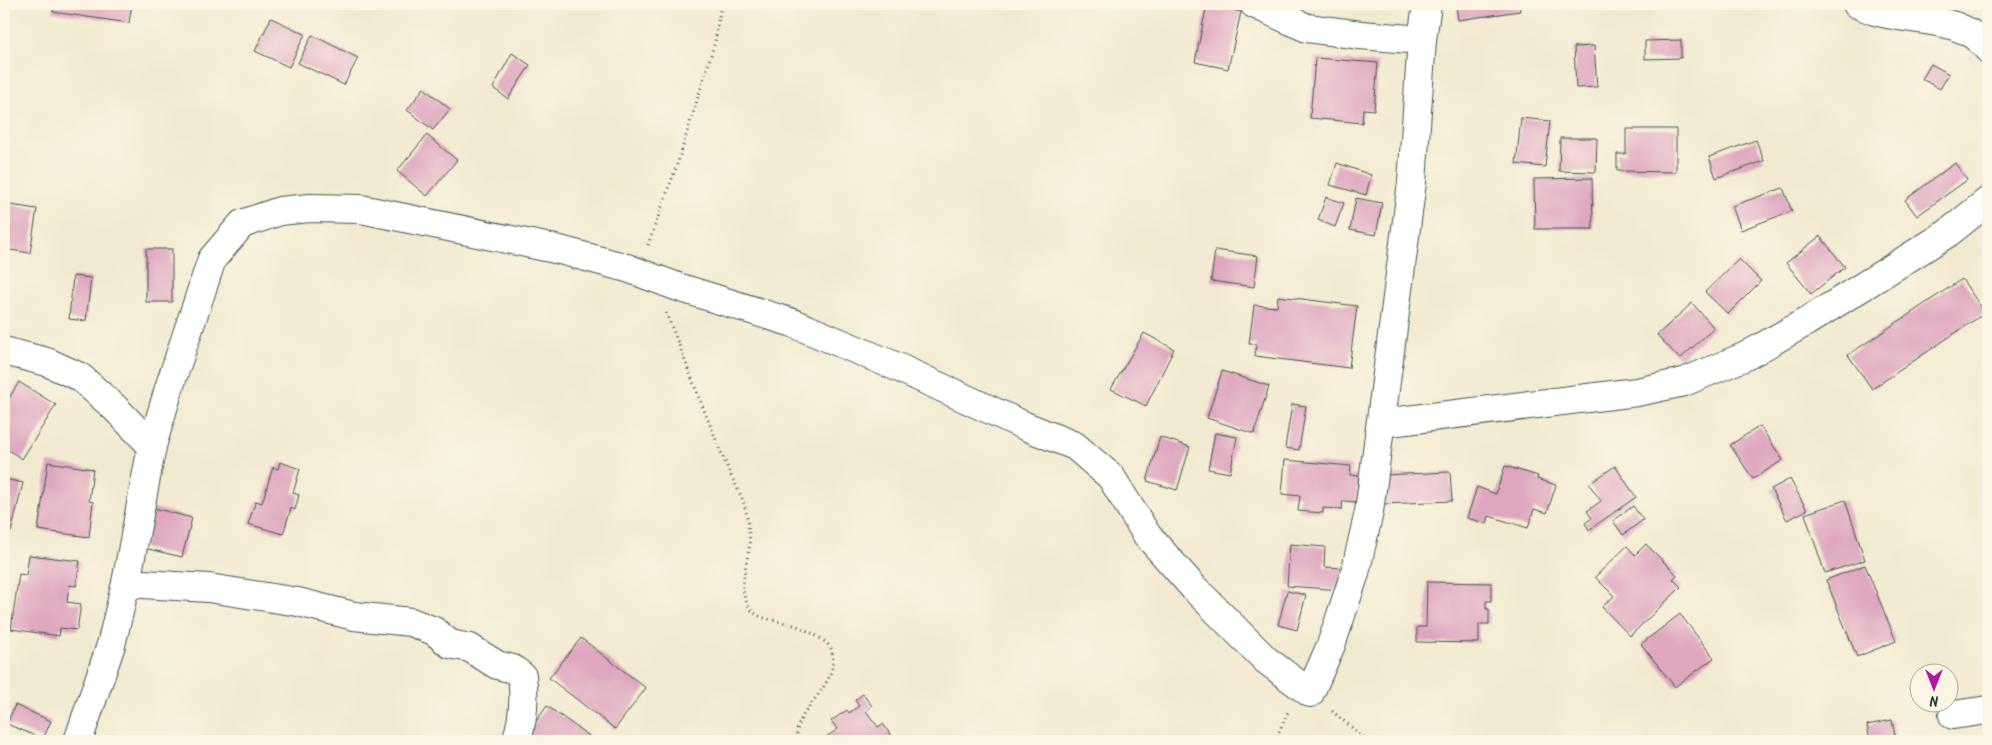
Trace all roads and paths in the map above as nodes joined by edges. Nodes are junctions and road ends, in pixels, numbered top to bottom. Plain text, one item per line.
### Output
1 (721, 4) edge
2 (1254, 4) edge
3 (1427, 4) edge
4 (1857, 4) edge
5 (1422, 40) junction
6 (1988, 49) edge
7 (1988, 201) edge
8 (645, 274) junction
9 (4, 351) edge
10 (1382, 423) junction
11 (152, 446) junction
12 (126, 583) junction
13 (1310, 693) junction
14 (1988, 710) edge
15 (1953, 715) dead end
16 (78, 741) edge
17 (516, 741) edge
18 (798, 741) edge
19 (1368, 741) edge

1 - 8 path
2 - 5 street
3 - 5 street
4 - 6 street
5 - 10 street
7 - 10 street
8 - 11 street
8 - 13 street
8 - 18 path
9 - 11 street
10 - 13 street
11 - 12 street
12 - 16 street
12 - 17 street
13 - 19 path
14 - 15 street

